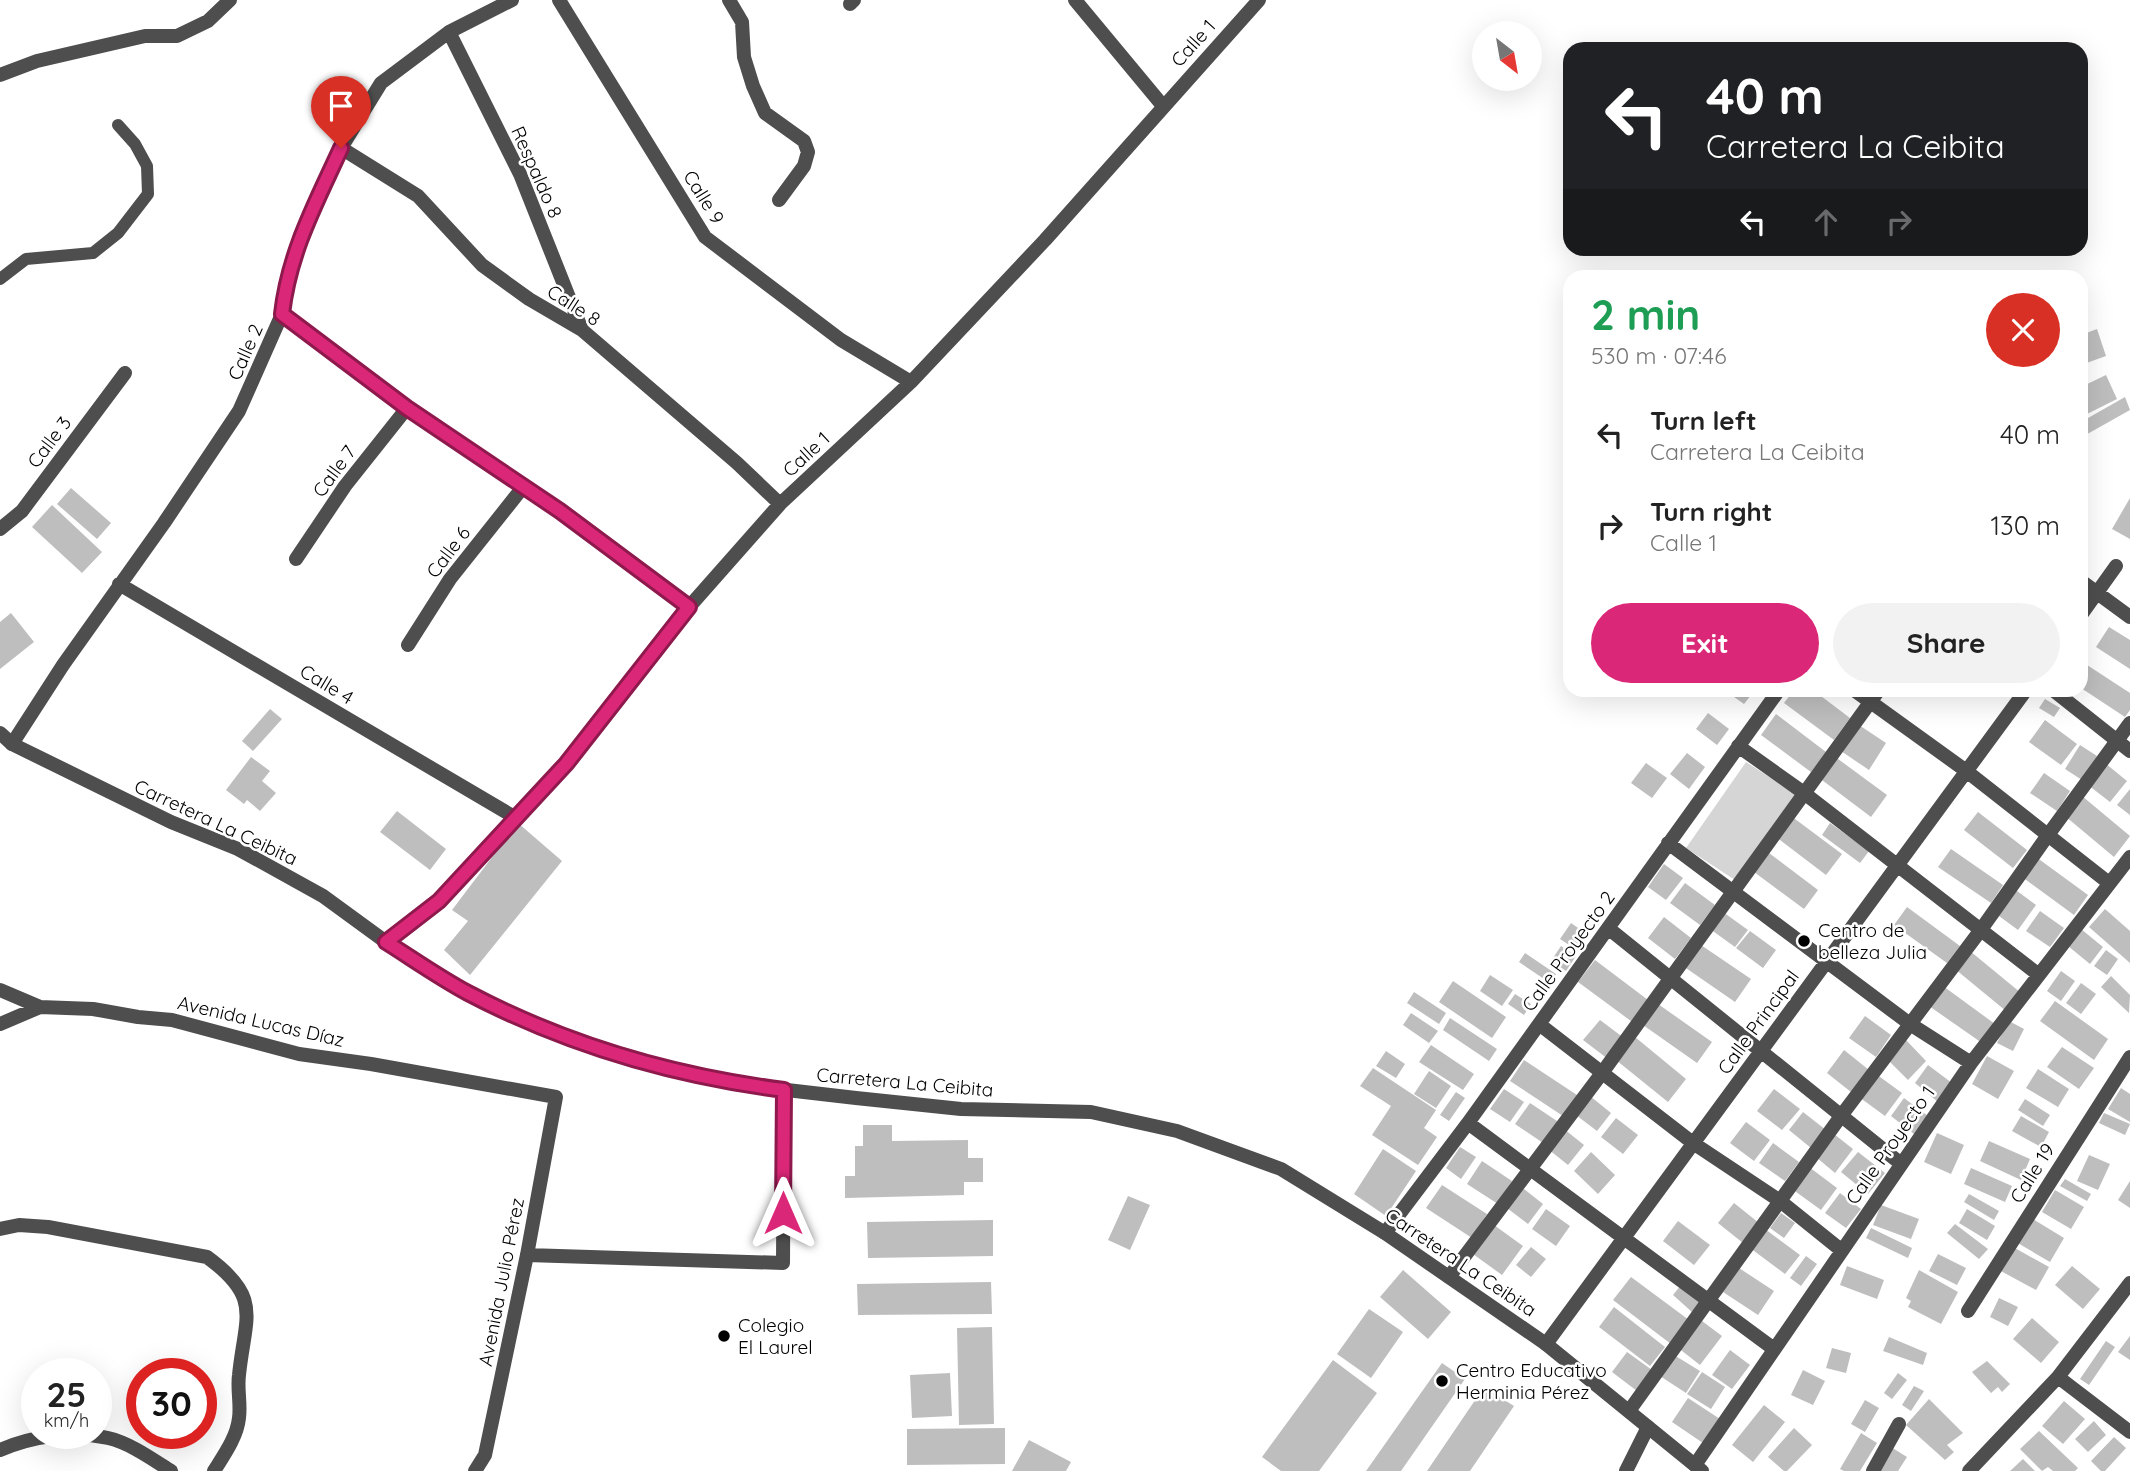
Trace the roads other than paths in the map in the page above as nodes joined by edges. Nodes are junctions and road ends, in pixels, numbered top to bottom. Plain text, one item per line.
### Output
1 (230, 0) edge
2 (512, 0) edge
3 (559, 0) edge
4 (729, 0) edge
5 (1075, 0) edge
6 (1259, 0) edge
7 (449, 32) junction
8 (0, 75) edge
9 (1163, 106) junction
10 (118, 125) dead end
11 (341, 148) junction
12 (779, 200) dead end
13 (0, 279) edge
14 (282, 314) junction
15 (582, 330) junction
16 (125, 373) dead end
17 (911, 383) junction
18 (407, 408) junction
19 (524, 486) junction
20 (780, 504) junction
21 (0, 529) edge
22 (296, 559) dead end
23 (2116, 566) dead end
24 (119, 584) junction
25 (2088, 587) edge
26 (2096, 593) junction
27 (2088, 605) edge
28 (689, 607) junction
29 (2130, 617) edge
30 (408, 645) dead end
31 (1774, 697) edge
32 (1874, 697) edge
33 (1877, 697) edge
34 (2021, 697) edge
35 (2062, 697) edge
36 (2130, 723) edge
37 (0, 733) edge
38 (2118, 742) junction
39 (12, 744) junction
40 (1738, 746) junction
41 (2130, 751) edge
42 (1965, 770) junction
43 (1804, 793) junction
44 (516, 818) junction
45 (2048, 835) junction
46 (1668, 843) junction
47 (2130, 856) edge
48 (1896, 866) junction
49 (2109, 883) junction
50 (1733, 892) junction
51 (1608, 929) junction
52 (1980, 932) junction
53 (386, 942) junction
54 (1826, 962) junction
55 (2039, 975) junction
56 (1670, 979) junction
57 (0, 990) edge
58 (40, 1007) junction
59 (0, 1024) edge
60 (1539, 1024) junction
61 (1910, 1024) junction
62 (1761, 1051) junction
63 (1971, 1063) junction
64 (2128, 1063) edge
65 (1602, 1073) junction
66 (784, 1090) junction
67 (556, 1097) joint
68 (1842, 1116) junction
69 (1468, 1123) junction
70 (1693, 1143) junction
71 (1900, 1163) junction
72 (1530, 1169) junction
73 (1780, 1201) junction
74 (0, 1229) edge
75 (1385, 1233) junction
76 (1623, 1239) junction
77 (1841, 1250) junction
78 (527, 1255) junction
79 (1449, 1277) junction
80 (2130, 1283) edge
81 (1709, 1301) junction
82 (1968, 1311) dead end
83 (1546, 1344) junction
84 (1774, 1349) junction
85 (2058, 1377) junction
86 (1629, 1411) junction
87 (1899, 1424) dead end
88 (1648, 1427) junction
89 (2130, 1432) edge
90 (0, 1450) edge
91 (1699, 1468) edge
92 (171, 1471) edge
93 (214, 1471) edge
94 (475, 1471) edge
95 (1626, 1471) edge
96 (1873, 1471) edge
97 (1969, 1471) edge

1 - 8 street
2 - 7 street, Calle 2
3 - 17 street, Calle 9
4 - 12 street
5 - 9 street
6 - 9 street, Calle 1
7 - 11 street, Calle 2
7 - 15 street, Respaldo 8
9 - 17 street, Calle 1
10 - 13 lane
11 - 14 street, Calle 2
11 - 15 street, Calle 8
14 - 18 street
14 - 24 street, Calle 2
15 - 20 street, Calle 8
16 - 21 street, Calle 3
17 - 20 street, Calle 1
18 - 19 street
18 - 22 street, Calle 7
19 - 28 street
19 - 30 street, Calle 6
20 - 28 street, Calle 1
23 - 26 street
24 - 39 street, Calle 2
24 - 44 street, Calle 4
25 - 26 street
26 - 27 street
26 - 29 street
28 - 44 street, Calle 1
31 - 40 street, Calle Proyecto 2
32 - 43 street
33 - 42 street
34 - 42 street, Calle Principal
35 - 38 street
36 - 38 street
37 - 39 street, Carretera La Ceibita
38 - 41 street
38 - 45 street
39 - 53 street, Carretera La Ceibita
40 - 43 street
40 - 46 street, Calle Proyecto 2
42 - 45 street
42 - 48 street, Calle Principal
43 - 48 street
43 - 50 street
44 - 53 street, Calle 1
45 - 49 street
45 - 52 street
46 - 50 street
46 - 51 street, Calle Proyecto 2
47 - 49 street, Calle Proyecto 1
48 - 52 street
48 - 54 street, Calle Principal
49 - 55 street, Calle Proyecto 1
50 - 54 street
50 - 56 street
51 - 56 street
51 - 60 street, Calle Proyecto 2
52 - 55 street
52 - 61 street
53 - 66 street, Carretera La Ceibita
54 - 61 street
54 - 62 street, Calle Principal
55 - 63 street, Calle Proyecto 1
56 - 62 street
56 - 65 street
57 - 58 street, Avenida Lucas Díaz
58 - 59 street
58 - 67 street, Avenida Lucas Díaz
60 - 65 street
60 - 69 street, Calle Proyecto 2
61 - 63 street
61 - 68 street
62 - 68 street
62 - 70 street, Calle Principal
63 - 71 street, Calle Proyecto 1
64 - 82 street, Calle 19
65 - 70 street
65 - 72 street
66 - 75 street, Carretera La Ceibita
66 - 78 street
67 - 78 street, Avenida Julio Pérez
68 - 71 street
68 - 73 street
69 - 72 street
69 - 75 street, Calle Proyecto 2
70 - 73 street
70 - 76 street, Calle Principal
71 - 77 street, Calle Proyecto 1
72 - 76 street
72 - 79 street
73 - 77 street
73 - 81 street
74 - 93 street
75 - 79 street, Carretera La Ceibita
76 - 81 street
76 - 83 street, Calle Principal
77 - 84 street, Calle Proyecto 1
78 - 94 street, Avenida Julio Pérez
79 - 83 street, Carretera La Ceibita
80 - 85 street
81 - 84 street
81 - 86 street
83 - 86 street, Carretera La Ceibita
84 - 91 street, Calle Proyecto 1
85 - 89 street
85 - 97 street
86 - 88 street, Carretera La Ceibita
87 - 96 street
88 - 91 street, Carretera La Ceibita
88 - 95 street
90 - 92 street

